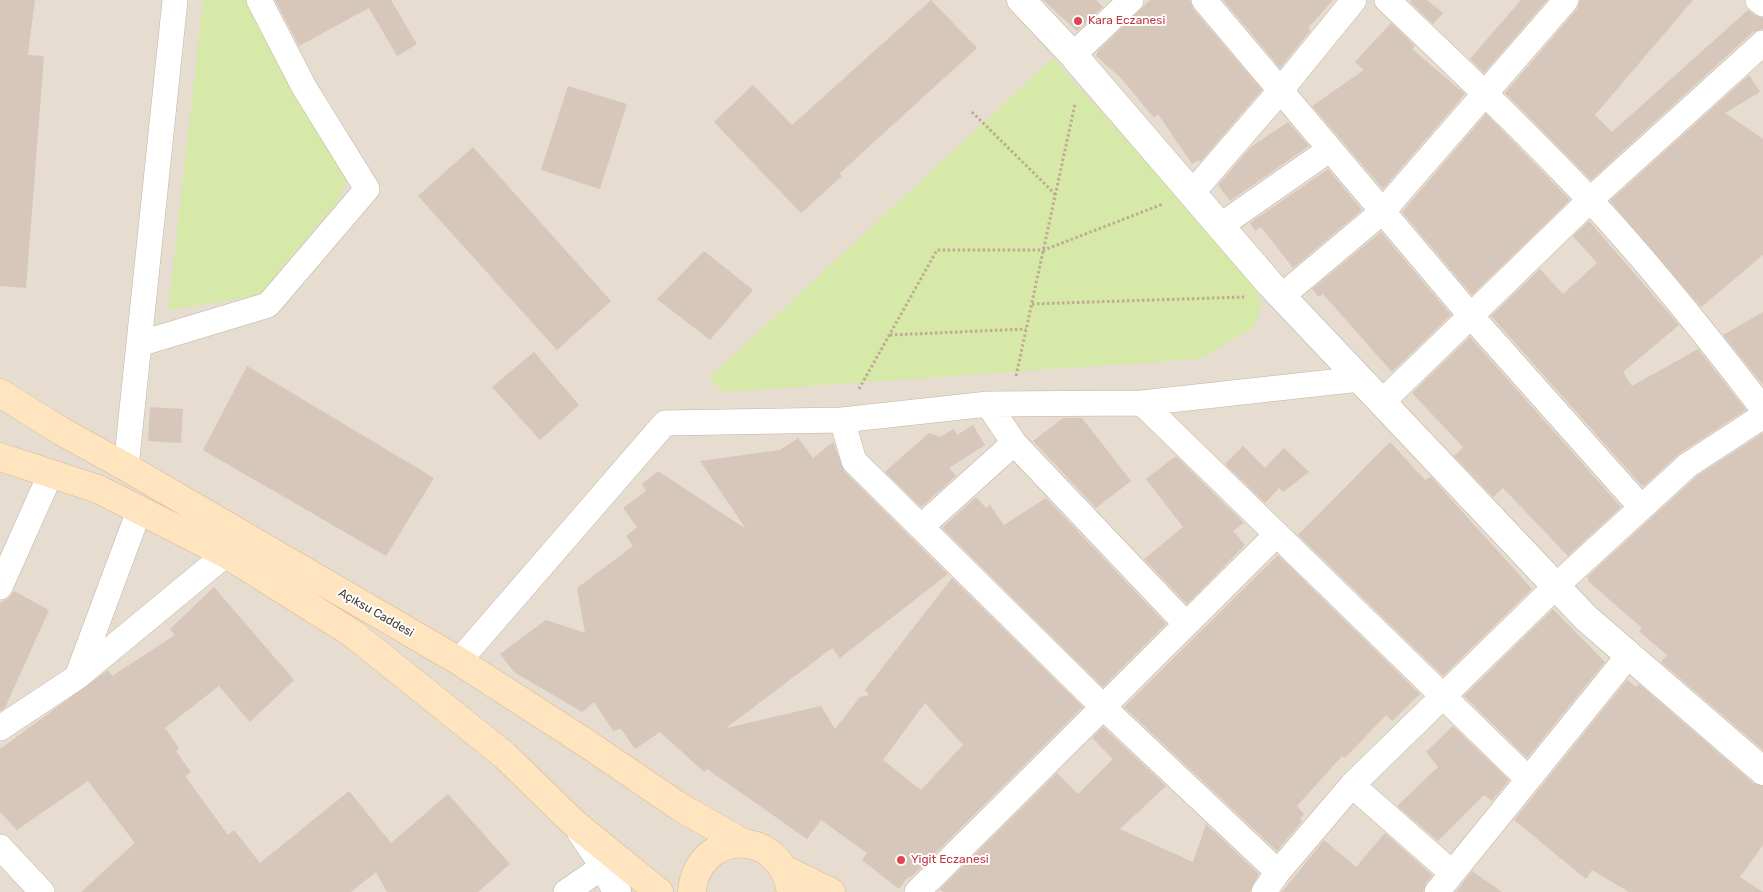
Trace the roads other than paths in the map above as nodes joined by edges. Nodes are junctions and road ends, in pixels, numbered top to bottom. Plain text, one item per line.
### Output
1 (175, 0) edge
2 (258, 0) edge
3 (1021, 0) edge
4 (1131, 0) edge
5 (1204, 0) edge
6 (1354, 0) edge
7 (1386, 0) edge
8 (1566, 0) edge
9 (1758, 0) edge
10 (1763, 4) edge
11 (1763, 43) edge
12 (1078, 61) junction
13 (1280, 91) junction
14 (1486, 92) junction
15 (1329, 150) junction
16 (1192, 193) junction
17 (1590, 200) junction
18 (1383, 211) junction
19 (1220, 226) junction
20 (1282, 296) junction
21 (1471, 316) junction
22 (139, 344) junction
23 (1360, 379) junction
24 (0, 393) edge
25 (1382, 402) junction
26 (1142, 403) junction
27 (999, 404) junction
28 (1763, 409) edge
29 (1763, 416) edge
30 (842, 420) junction
31 (1014, 443) junction
32 (0, 457) edge
33 (126, 467) junction
34 (52, 473) junction
35 (1642, 507) junction
36 (139, 511) junction
37 (922, 526) junction
38 (1277, 534) junction
39 (226, 554) junction
40 (1556, 586) junction
41 (0, 587) edge
42 (1185, 623) junction
43 (1629, 655) junction
44 (460, 662) junction
45 (77, 677) junction
46 (1444, 696) junction
47 (1103, 707) junction
48 (0, 728) edge
49 (1763, 771) edge
50 (1528, 778) junction
51 (1352, 785) junction
52 (574, 823) junction
53 (745, 844) junction
54 (0, 847) edge
55 (604, 866) junction
56 (788, 881) edge
57 (1271, 882) edge
58 (1444, 883) edge
59 (42, 892) edge
60 (566, 892) edge
61 (616, 892) edge
62 (659, 892) edge
63 (692, 892) edge
64 (831, 892) edge
65 (917, 892) edge

1 - 22 street
2 - 22 street
3 - 12 street
4 - 12 street
5 - 13 street
6 - 13 street
7 - 14 street
8 - 14 street
9 - 10 street
11 - 17 street
12 - 16 street
13 - 15 street
13 - 16 street
14 - 17 street
14 - 18 street
15 - 18 street
15 - 19 street
16 - 19 street
17 - 21 street
17 - 28 street
18 - 20 street
18 - 21 street
19 - 20 street
20 - 23 street
21 - 25 street
21 - 35 street
22 - 33 street
23 - 25 street
23 - 26 street
24 - 33 main road, Açıksu Caddesi
25 - 40 street
26 - 27 street
26 - 38 street
27 - 30 street
27 - 31 street
29 - 35 street
30 - 37 street
30 - 44 street
31 - 37 street
31 - 42 street
32 - 34 main road
33 - 44 main road, Açıksu Caddesi
34 - 36 main road
34 - 41 street
35 - 40 street
36 - 39 main road
36 - 45 street
37 - 47 street
38 - 42 street
38 - 46 street
39 - 45 street
39 - 52 main road
40 - 43 street
40 - 46 street
42 - 47 street
43 - 49 street
43 - 50 street
44 - 53 main road, Açıksu Caddesi
45 - 48 street
46 - 50 street
46 - 51 street
47 - 57 street
47 - 65 street
50 - 58 street
51 - 57 street
51 - 58 street
52 - 55 street
52 - 62 main road
53 - 56 main road, Açıksu Caddesi
53 - 63 main road
54 - 59 street
55 - 60 street
55 - 61 street
56 - 64 main road

